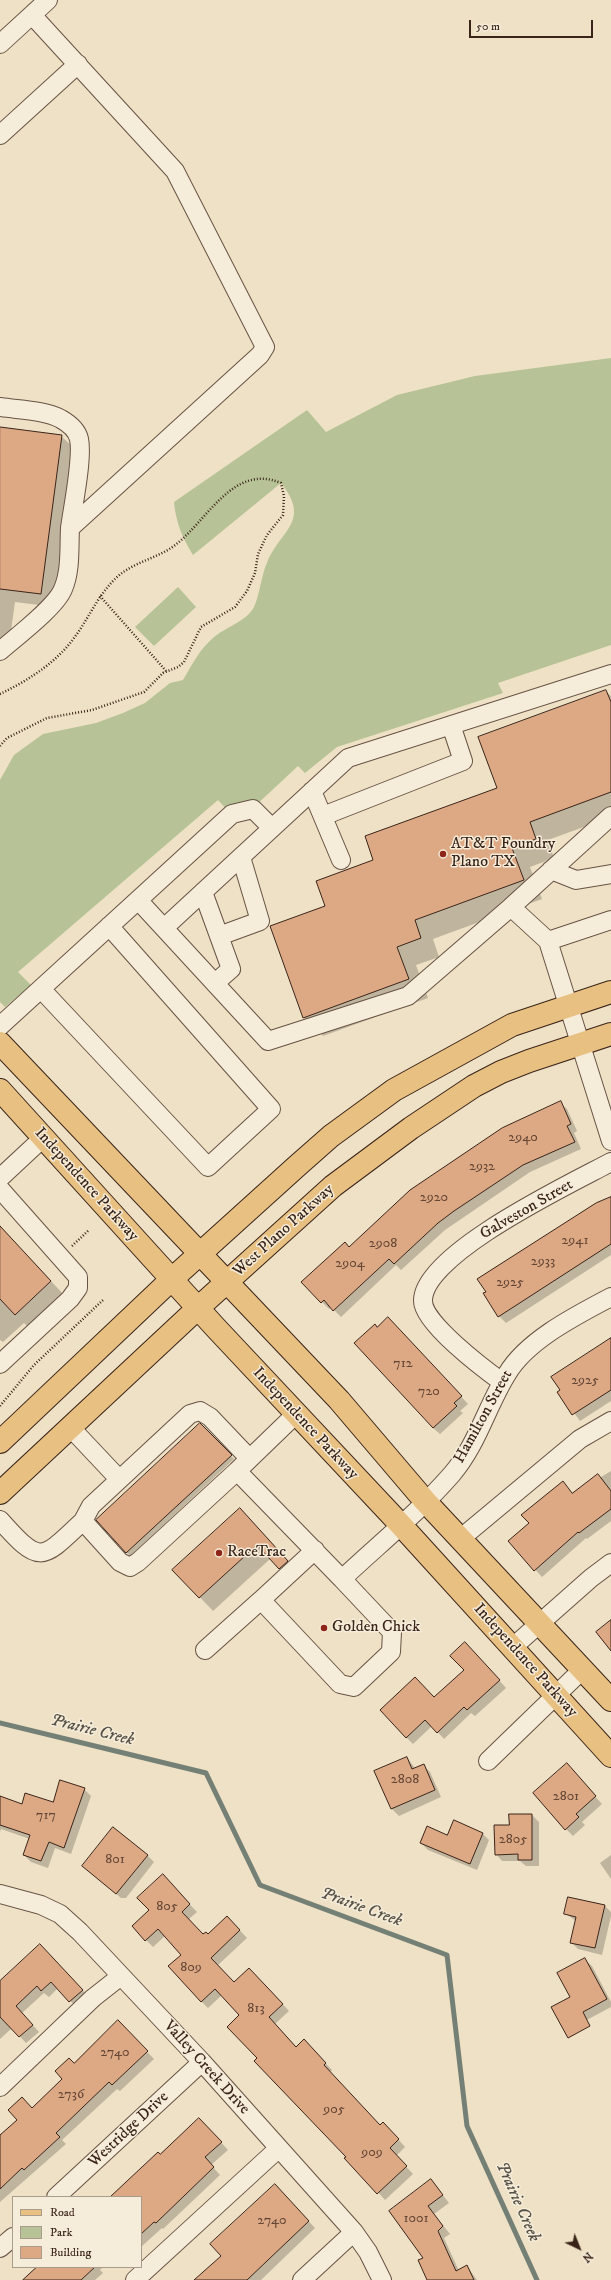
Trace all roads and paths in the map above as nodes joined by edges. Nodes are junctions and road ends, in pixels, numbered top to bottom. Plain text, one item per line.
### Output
1 (48, 0) edge
2 (32, 15) junction
3 (0, 44) edge
4 (78, 64) junction
5 (0, 135) edge
6 (0, 407) edge
7 (70, 528) junction
8 (100, 596) junction
9 (0, 651) edge
10 (167, 672) junction
11 (611, 674) edge
12 (0, 694) edge
13 (451, 725) junction
14 (0, 746) edge
15 (312, 791) junction
16 (323, 816) junction
17 (611, 816) edge
18 (272, 828) junction
19 (241, 857) junction
20 (341, 860) dead end
21 (551, 870) junction
22 (611, 874) edge
23 (203, 892) junction
24 (138, 900) junction
25 (511, 907) junction
26 (611, 920) edge
27 (109, 926) junction
28 (164, 928) junction
29 (219, 936) junction
30 (548, 941) junction
31 (215, 984) junction
32 (41, 988) junction
33 (611, 992) edge
34 (568, 1006) junction
35 (0, 1026) edge
36 (611, 1034) edge
37 (0, 1043) edge
38 (582, 1053) junction
39 (0, 1090) edge
40 (44, 1137) junction
41 (611, 1141) edge
42 (611, 1162) edge
43 (0, 1178) edge
44 (0, 1189) edge
45 (89, 1230) dead end
46 (70, 1248) dead end
47 (201, 1253) junction
48 (172, 1279) junction
49 (227, 1282) junction
50 (611, 1297) edge
51 (103, 1300) dead end
52 (198, 1308) junction
53 (0, 1364) edge
54 (502, 1382) junction
55 (0, 1406) edge
56 (296, 1414) junction
57 (611, 1422) edge
58 (70, 1427) junction
59 (0, 1442) edge
60 (243, 1464) junction
61 (119, 1479) junction
62 (0, 1493) edge
63 (432, 1494) junction
64 (0, 1520) edge
65 (83, 1521) junction
66 (400, 1524) junction
67 (460, 1539) junction
68 (315, 1550) junction
69 (611, 1563) edge
70 (342, 1579) junction
71 (261, 1600) junction
72 (538, 1624) junction
73 (513, 1648) junction
74 (205, 1650) dead end
75 (583, 1669) junction
76 (555, 1695) junction
77 (611, 1700) edge
78 (611, 1756) edge
79 (488, 1761) dead end
80 (0, 1894) edge
81 (121, 1976) junction
82 (202, 2062) junction
83 (0, 2087) edge
84 (279, 2148) junction
85 (57, 2196) edge
86 (354, 2232) junction
87 (12, 2237) edge
88 (0, 2248) edge
89 (135, 2280) edge
90 (302, 2280) edge
91 (382, 2280) edge

1 - 2 street
2 - 3 street
2 - 4 street
4 - 5 street
4 - 7 street
6 - 7 street
7 - 9 street
8 - 10 path
8 - 10 path
8 - 12 path
10 - 14 path
11 - 13 street
13 - 15 street
13 - 16 street
15 - 16 street
15 - 18 street
16 - 20 street
17 - 21 street
18 - 19 street
18 - 24 street
19 - 23 street
19 - 29 street
21 - 22 street
21 - 25 street
23 - 28 street
23 - 29 street
24 - 27 street
24 - 28 street
25 - 30 street
25 - 31 street
26 - 30 street
27 - 32 street
27 - 32 street
28 - 31 street
29 - 31 street
30 - 34 street
32 - 35 street
33 - 34 main road
34 - 38 street
34 - 47 main road
36 - 38 main road, West Plano Parkway
37 - 47 main road, Independence Parkway
38 - 41 street
38 - 49 main road, West Plano Parkway
39 - 40 main road, Independence Parkway
40 - 43 street
40 - 48 main road, Independence Parkway
42 - 54 street, Galveston Street
44 - 53 street
45 - 46 path
47 - 48 main road
47 - 49 main road, Independence Parkway
48 - 52 main road, Independence Parkway
48 - 59 main road
49 - 52 main road, West Plano Parkway
49 - 63 main road, Independence Parkway
50 - 54 street, Hamilton Street
51 - 55 path
52 - 56 main road, Independence Parkway
52 - 58 main road, West Plano Parkway
54 - 63 street, Hamilton Street
56 - 60 street
56 - 66 main road, Independence Parkway
57 - 67 street
58 - 61 street
58 - 62 main road, West Plano Parkway
60 - 61 street
60 - 65 street
60 - 68 street
61 - 65 street
63 - 66 street, Hamilton Street
63 - 67 main road, Independence Parkway
64 - 65 street
66 - 70 street, Hamilton Street
66 - 73 main road, Independence Parkway
67 - 72 main road, Independence Parkway
68 - 70 street
68 - 71 street
69 - 72 street
70 - 71 street
71 - 74 street
72 - 73 street
72 - 75 main road, Independence Parkway
73 - 76 main road, Independence Parkway
75 - 76 street
75 - 77 main road, Independence Parkway
76 - 78 main road, Independence Parkway
76 - 79 street
80 - 81 street, Valley Creek Drive
81 - 82 street, Valley Creek Drive
81 - 83 street
82 - 84 street, Valley Creek Drive
82 - 85 street, Westridge Drive
84 - 86 street, Valley Creek Drive
84 - 89 street
86 - 90 street
86 - 91 street, Valley Creek Drive
87 - 88 street

